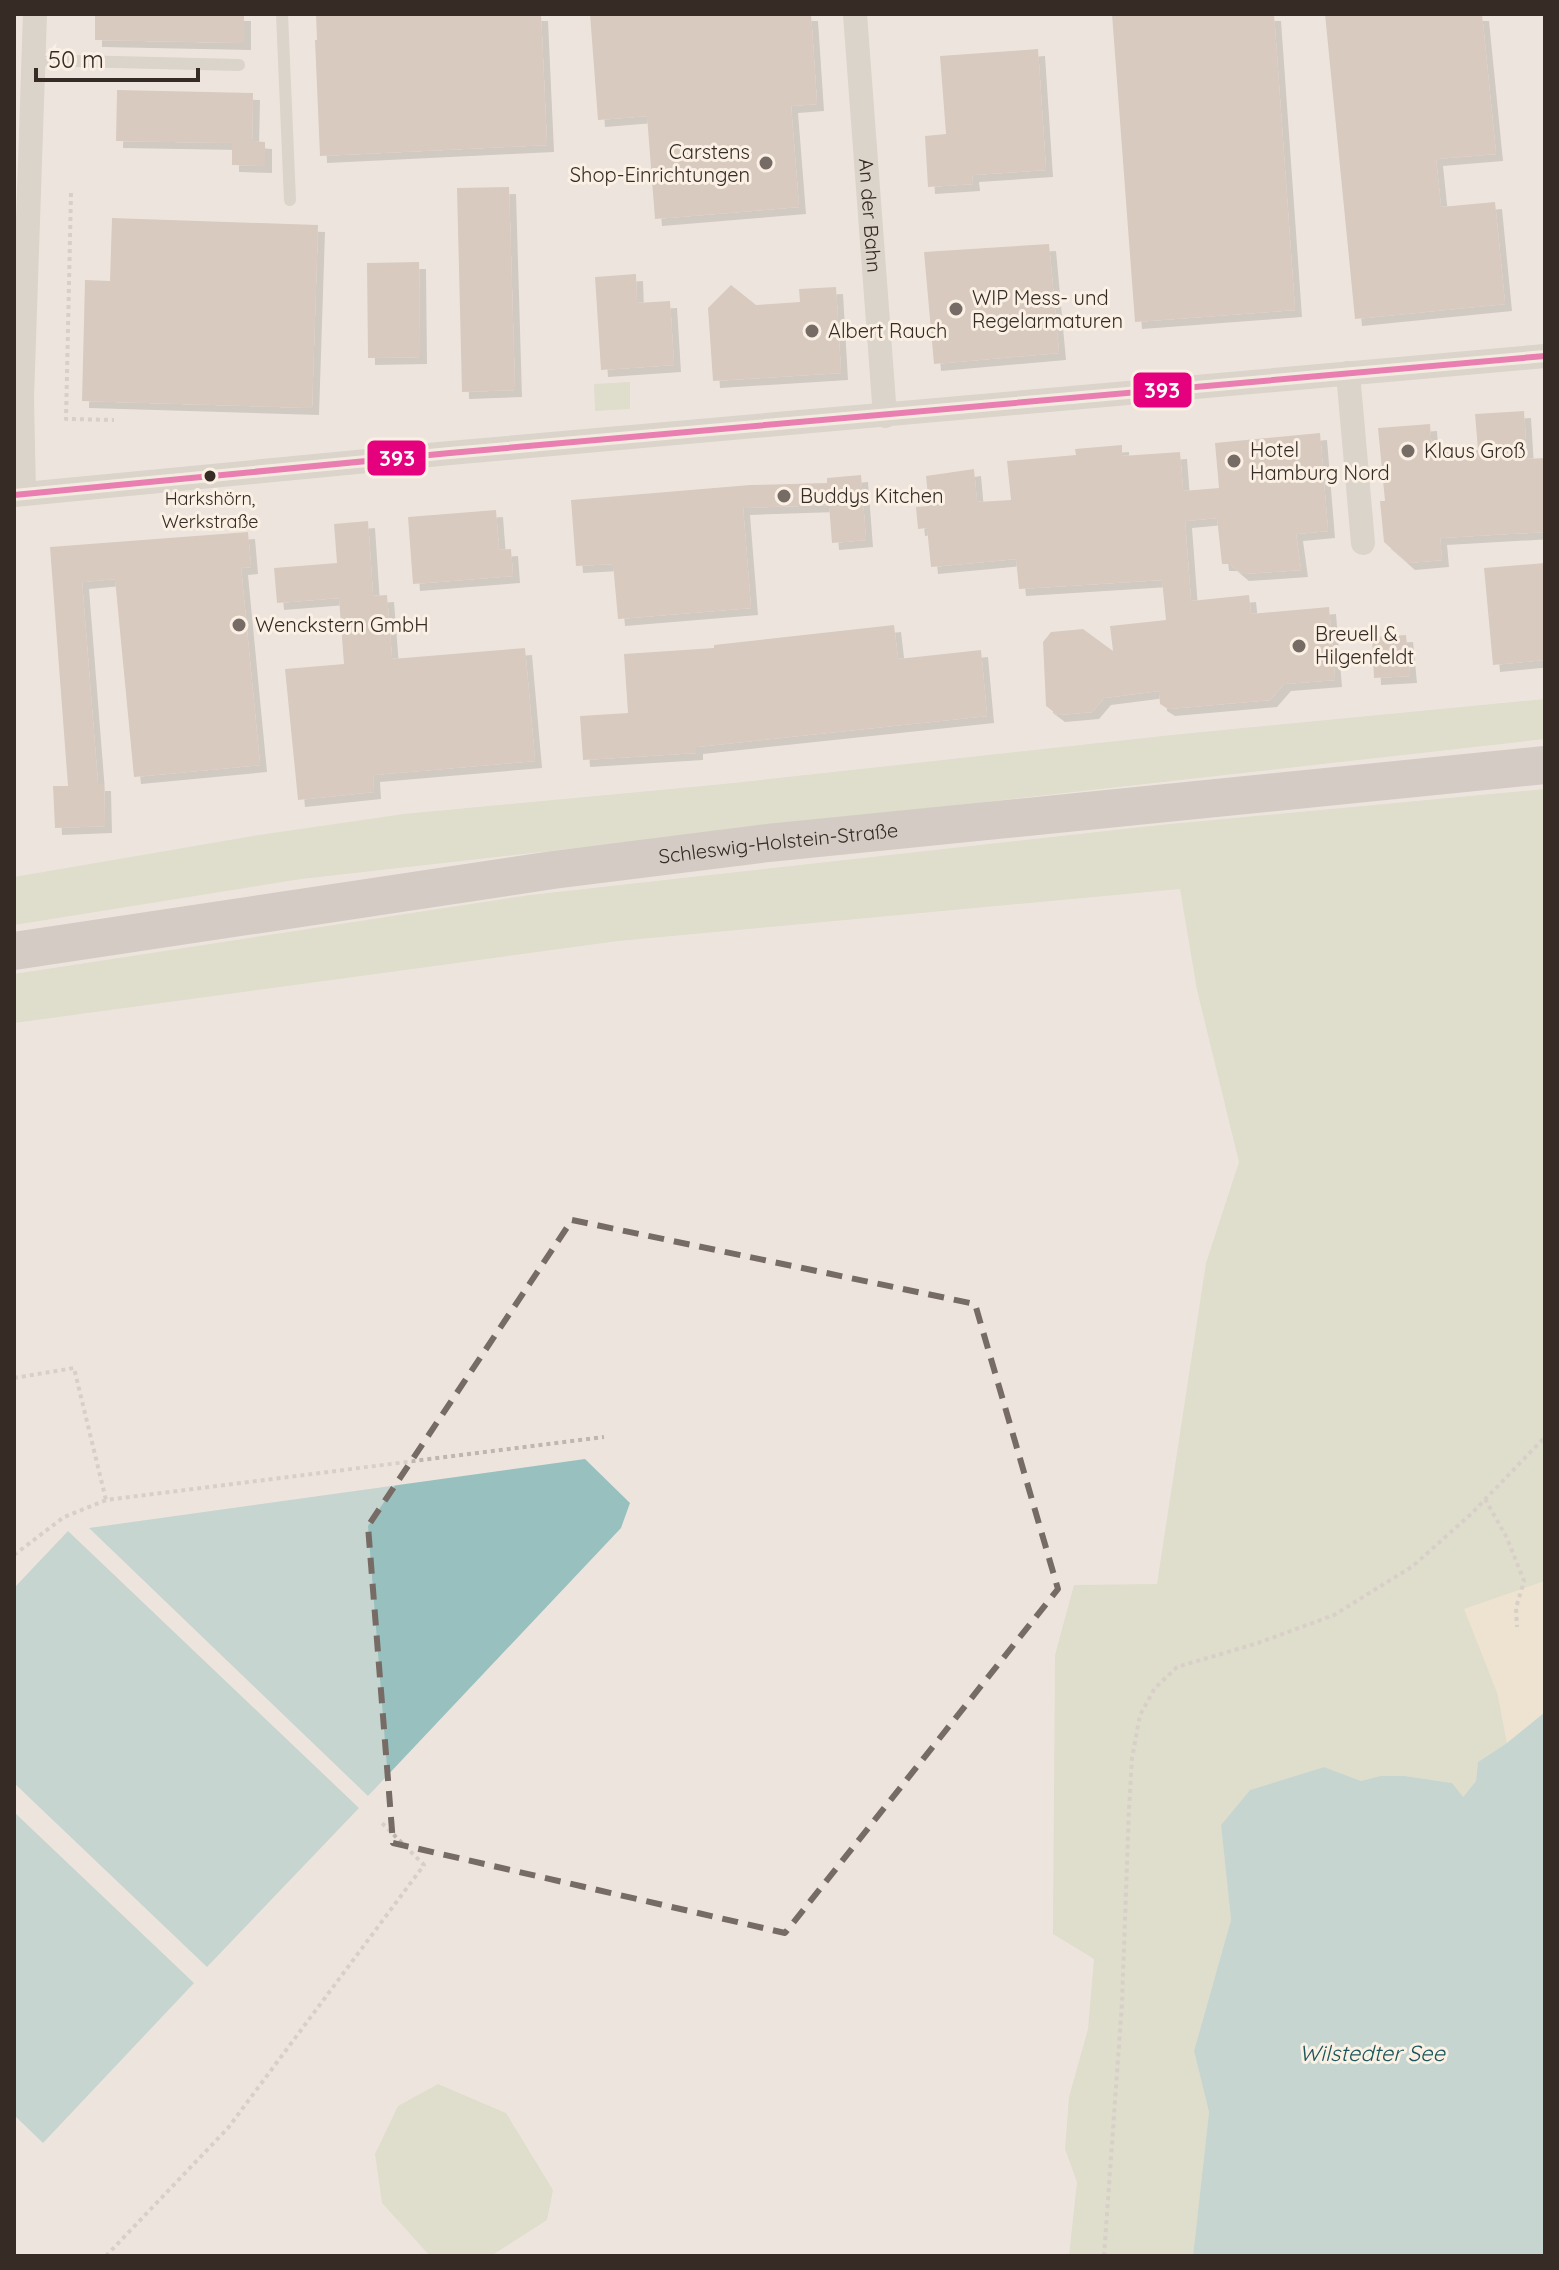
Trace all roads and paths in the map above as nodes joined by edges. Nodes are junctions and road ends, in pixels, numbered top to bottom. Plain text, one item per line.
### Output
1 (35, 14) edge
2 (282, 14) edge
3 (855, 14) edge
4 (33, 60) junction
5 (239, 65) dead end
6 (23, 100) edge
7 (71, 193) dead end
8 (290, 200) dead end
9 (1545, 356) edge
10 (1348, 373) junction
11 (885, 416) junction
12 (114, 420) dead end
13 (19, 495) edge
14 (1363, 543) dead end
15 (1545, 765) edge
16 (14, 951) edge
17 (14, 1378) edge
18 (604, 1437) dead end
19 (1545, 1437) edge
20 (1485, 1499) junction
21 (106, 1500) junction
22 (14, 1555) edge
23 (1517, 1627) dead end
24 (380, 1821) dead end
25 (106, 2256) edge
26 (1104, 2256) edge

1 - 4 street
2 - 8 lane
3 - 11 street, An der Bahn
4 - 5 lane
4 - 6 street
6 - 13 street
7 - 12 path
9 - 10 street
10 - 11 street
10 - 14 street
11 - 13 street
15 - 16 main road, Schleswig-Holstein-Straße
17 - 21 path
18 - 21 path
19 - 20 path
20 - 23 path
20 - 26 path
21 - 22 path
24 - 25 path

